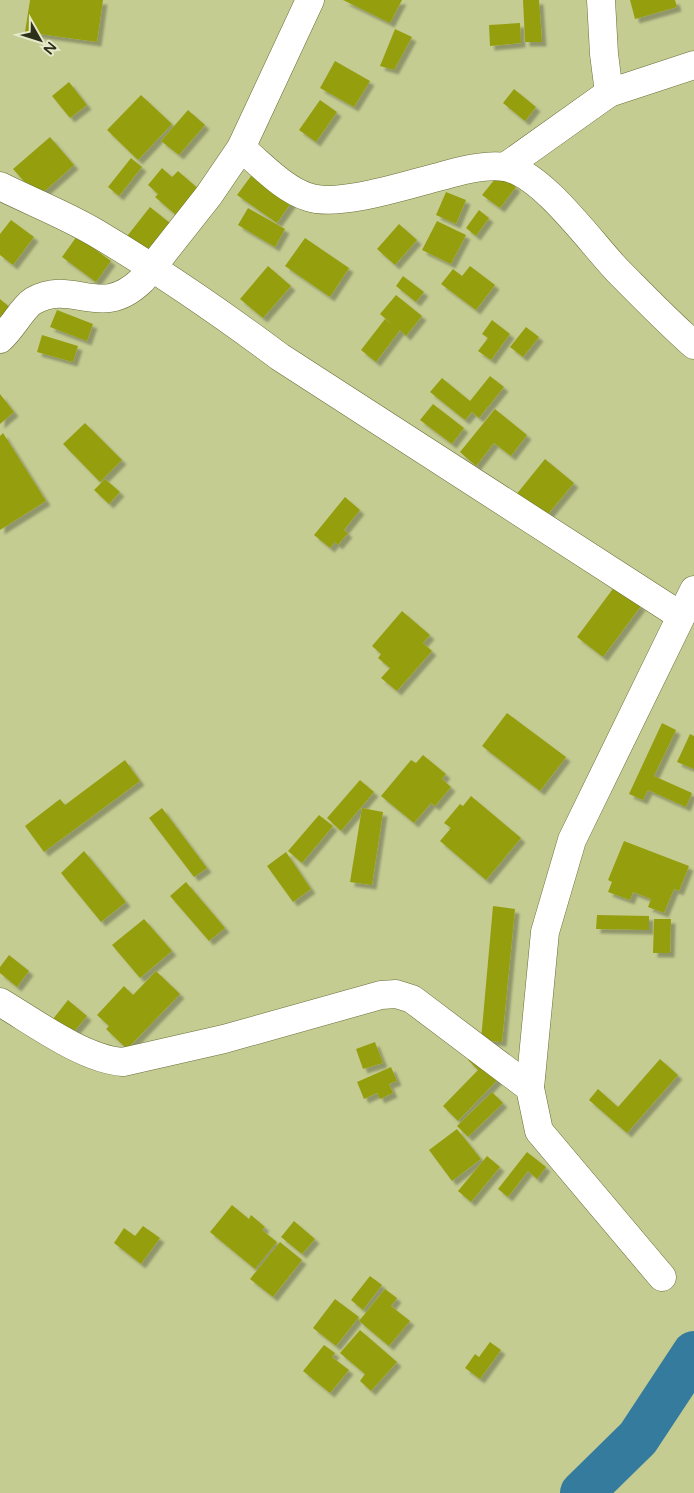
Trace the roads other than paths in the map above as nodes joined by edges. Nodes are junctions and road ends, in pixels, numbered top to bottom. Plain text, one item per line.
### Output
1 (310, 0) edge
2 (601, 0) edge
3 (694, 65) edge
4 (609, 93) junction
5 (241, 148) junction
6 (505, 167) junction
7 (0, 186) edge
8 (151, 268) junction
9 (0, 338) edge
10 (694, 345) edge
11 (694, 590) edge
12 (681, 616) junction
13 (0, 1002) edge
14 (530, 1088) junction
15 (662, 1277) dead end

1 - 5 street
2 - 4 street
3 - 4 street
4 - 6 street
5 - 6 street
5 - 8 street
6 - 10 street
7 - 8 street
8 - 9 street
8 - 12 street
11 - 12 street
12 - 14 street
13 - 14 street
14 - 15 street

